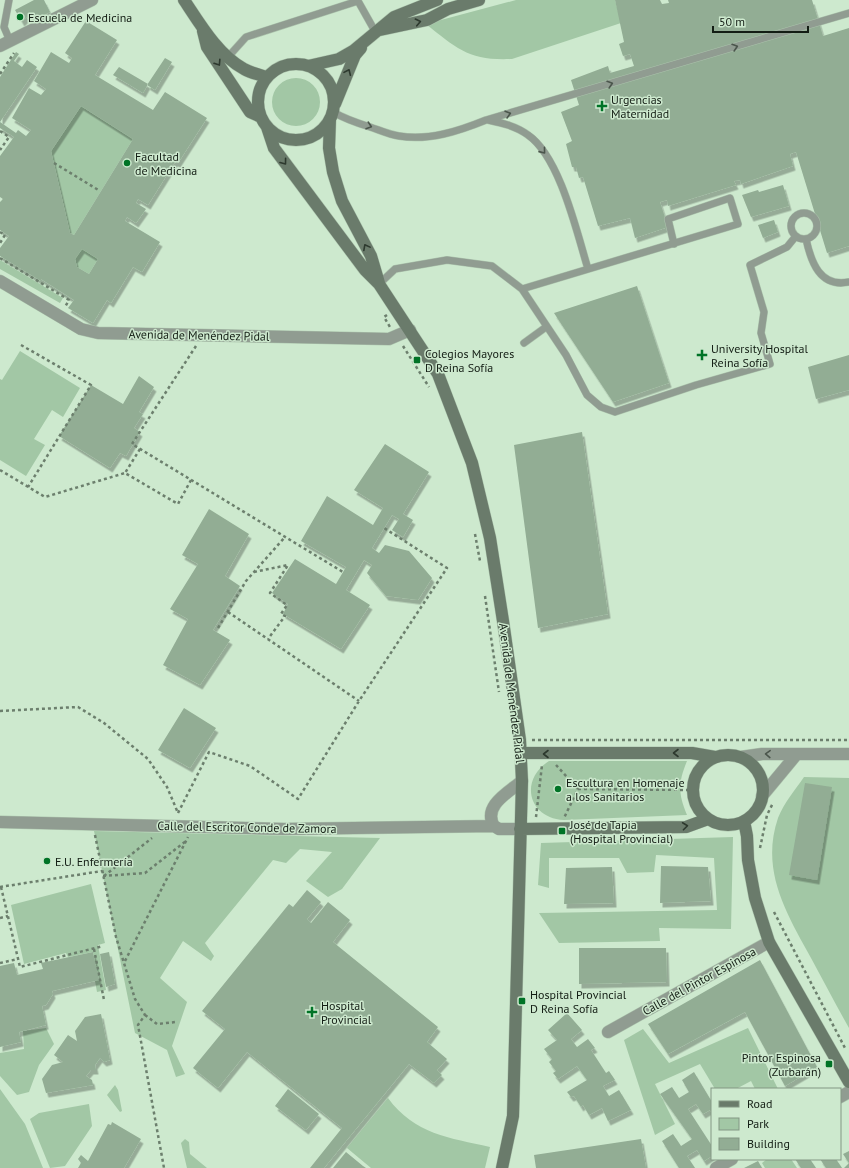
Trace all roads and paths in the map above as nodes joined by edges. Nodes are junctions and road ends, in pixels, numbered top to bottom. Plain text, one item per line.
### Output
1 (9, 0) edge
2 (92, 0) edge
3 (184, 0) edge
4 (437, 0) edge
5 (479, 0) edge
6 (849, 13) edge
7 (202, 28) junction
8 (374, 35) junction
9 (5, 43) edge
10 (228, 57) junction
11 (308, 66) junction
12 (0, 74) edge
13 (267, 77) junction
14 (332, 113) junction
15 (261, 117) junction
16 (486, 120) junction
17 (267, 127) junction
18 (0, 131) edge
19 (0, 150) edge
20 (54, 163) dead end
21 (100, 191) dead end
22 (0, 232) edge
23 (796, 236) junction
24 (806, 239) junction
25 (0, 243) edge
26 (674, 244) junction
27 (0, 258) edge
28 (588, 270) junction
29 (0, 281) edge
30 (849, 282) edge
31 (379, 284) junction
32 (522, 289) junction
33 (397, 309) junction
34 (59, 315) junction
35 (546, 327) junction
36 (410, 330) junction
37 (203, 335) junction
38 (397, 336) junction
39 (524, 343) dead end
40 (21, 345) dead end
41 (430, 388) dead end
42 (140, 449) junction
43 (0, 470) edge
44 (125, 473) junction
45 (192, 480) junction
46 (28, 487) junction
47 (384, 528) dead end
48 (474, 530) dead end
49 (285, 537) junction
50 (481, 567) dead end
51 (254, 572) junction
52 (343, 572) dead end
53 (484, 590) dead end
54 (228, 612) junction
55 (218, 628) dead end
56 (268, 639) junction
57 (500, 696) dead end
58 (359, 701) junction
59 (0, 711) edge
60 (520, 740) junction
61 (849, 740) edge
62 (521, 753) junction
63 (553, 754) junction
64 (849, 754) edge
65 (796, 755) junction
66 (715, 757) junction
67 (741, 757) junction
68 (522, 781) junction
69 (578, 790) junction
70 (693, 790) junction
71 (762, 796) junction
72 (777, 796) dead end
73 (178, 813) junction
74 (708, 819) junction
75 (744, 821) junction
76 (0, 822) edge
77 (93, 824) junction
78 (167, 826) junction
79 (494, 826) junction
80 (189, 827) junction
81 (564, 827) junction
82 (520, 828) junction
83 (186, 840) junction
84 (761, 855) dead end
85 (102, 871) junction
86 (104, 876) junction
87 (0, 887) edge
88 (773, 911) dead end
89 (8, 916) junction
90 (0, 918) edge
91 (770, 942) junction
92 (104, 946) dead end
93 (94, 949) junction
94 (18, 959) junction
95 (124, 961) junction
96 (0, 963) edge
97 (104, 1000) dead end
98 (145, 1015) junction
99 (176, 1022) dead end
100 (608, 1032) dead end
101 (849, 1055) edge
102 (849, 1082) edge
103 (730, 1160) edge
104 (164, 1168) edge
105 (502, 1168) edge
106 (716, 1168) edge

1 - 9 lane
2 - 9 street
3 - 7 main road
4 - 8 main road
8 -> 5 main road
16 -> 6 lane
7 - 10 main road
7 -> 15 main road
8 - 10 lane
8 - 11 main road
14 -> 8 main road
9 - 12 path
10 - 13 main road
11 - 13 main road
11 - 14 main road
13 - 15 main road
14 -> 16 lane
14 - 17 main road
31 -> 14 main road, Avenida de Menéndez Pidal
15 - 17 main road
16 -> 28 lane
17 -> 31 main road, Avenida de Menéndez Pidal
18 - 19 path
20 - 21 path
22 - 25 path
23 - 24 lane
23 - 24 lane
23 - 35 lane
24 - 30 lane
26 - 26 lane
26 - 28 lane
27 - 34 path
28 - 32 lane
29 - 34 street, Avenida de Menéndez Pidal
31 - 32 lane
31 - 33 main road, Avenida de Menéndez Pidal
32 - 35 lane
33 - 36 main road, Avenida de Menéndez Pidal
33 - 38 path
34 - 37 street, Avenida de Menéndez Pidal
35 - 39 lane
36 - 38 street, Avenida de Menéndez Pidal
36 - 60 main road, Avenida de Menéndez Pidal
37 - 38 street, Avenida de Menéndez Pidal
37 - 42 path
38 - 41 path
40 - 46 path
42 - 44 path
42 - 45 path
43 - 46 path
44 - 45 path
44 - 46 path
45 - 49 path
47 - 58 path
48 - 50 path
49 - 51 path
49 - 52 path
51 - 54 path
51 - 56 path
53 - 57 path
54 - 55 path
54 - 56 path
56 - 58 path
58 - 73 path
59 - 73 path
60 - 61 path
60 - 62 main road, Avenida de Menéndez Pidal
63 -> 62 main road
62 - 68 main road, Avenida de Menéndez Pidal
66 -> 63 main road
63 - 69 path
64 - 65 street
65 -> 67 street
65 - 71 street
66 - 67 main road
66 - 70 main road
67 - 71 main road
68 - 79 street
68 - 82 main road, Avenida de Menéndez Pidal
69 - 70 path
69 - 81 path
70 - 74 main road
71 - 75 main road
72 - 84 path
73 - 80 path
74 - 75 main road
81 -> 74 main road
75 - 91 main road, Calle del Pintor Espinosa
76 - 77 street, Calle del Escritor Conde de Zamora
77 - 78 street, Calle del Escritor Conde de Zamora
77 - 85 path
78 - 80 street, Calle del Escritor Conde de Zamora
78 - 86 path
79 - 80 street, Calle del Escritor Conde de Zamora
79 - 82 street, Calle del Escritor Conde de Zamora
80 - 83 path
81 - 82 main road
82 - 105 main road, Avenida de Menéndez Pidal
83 - 86 path
83 - 95 path
85 - 86 path
85 - 87 path
86 - 95 path
87 - 89 path
88 - 101 path
89 - 90 path
89 - 94 path
91 - 100 street, Calle del Pintor Espinosa
91 - 102 main road, Calle del Pintor Espinosa
92 - 93 path
93 - 94 path
93 - 97 path
94 - 96 path
95 - 98 path
98 - 99 path
98 - 104 path
103 - 106 street

